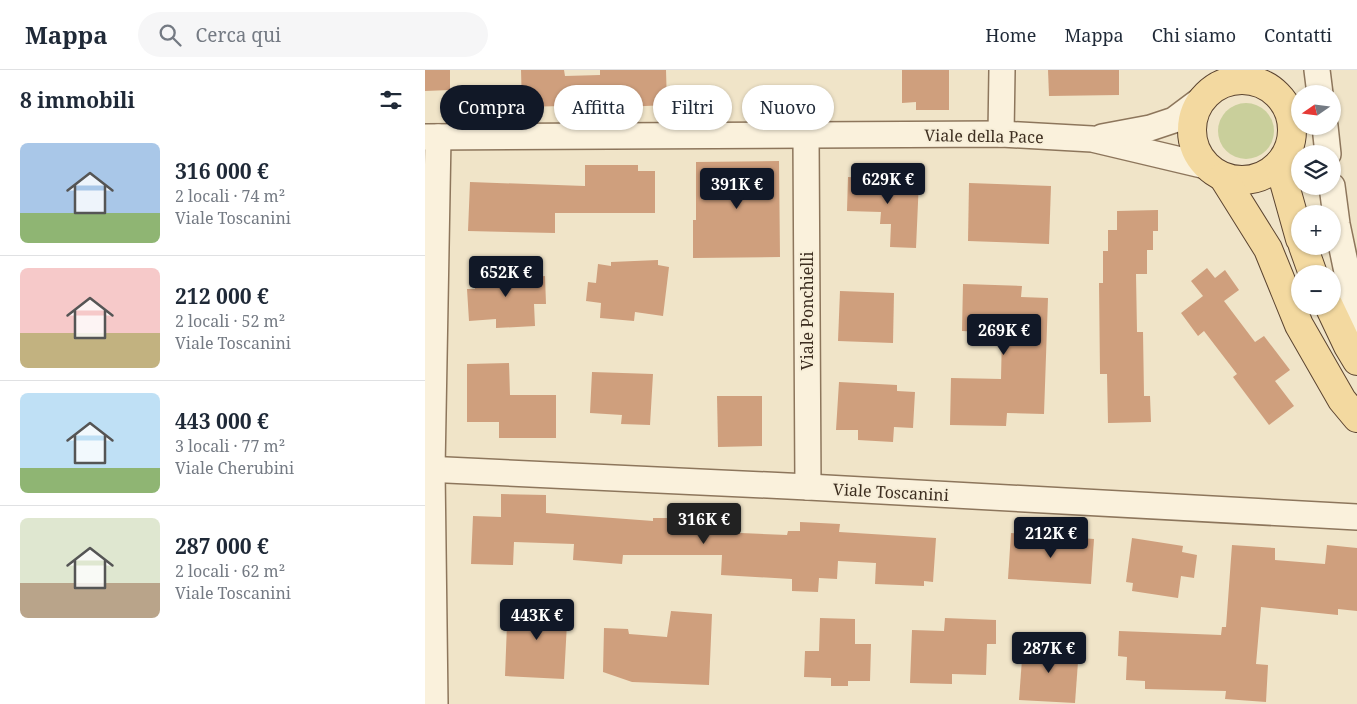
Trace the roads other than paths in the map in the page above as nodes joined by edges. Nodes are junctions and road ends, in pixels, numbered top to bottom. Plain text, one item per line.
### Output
1 (1002, 70) edge
2 (1317, 70) edge
3 (1269, 79) edge
4 (1320, 85) edge
5 (1210, 86) edge
6 (1001, 134) junction
7 (807, 136) junction
8 (432, 137) edge
9 (1093, 139) junction
10 (1279, 164) junction
11 (1214, 171) junction
12 (1333, 195) edge
13 (1291, 207) edge
14 (1333, 315) edge
15 (1357, 320) edge
16 (1357, 361) edge
17 (1357, 418) edge
18 (429, 469) edge
19 (808, 487) junction
20 (1357, 517) edge
21 (435, 704) edge

1 - 6 street
2 - 4 street
3 - 5 main road
3 - 10 main road
5 - 9 street, Viale della Pace
5 - 11 main road
6 - 7 street, Viale della Pace
6 - 9 street, Viale della Pace
7 - 8 street, Viale della Pace
7 - 19 street, Viale Ponchielli
8 - 18 street
9 - 11 street, Viale della Pace
10 - 11 main road
10 - 13 main road
11 - 17 main road
12 - 15 street
14 - 16 main road
18 - 19 street, Viale Toscanini
18 - 21 street
19 - 20 street, Viale Toscanini

